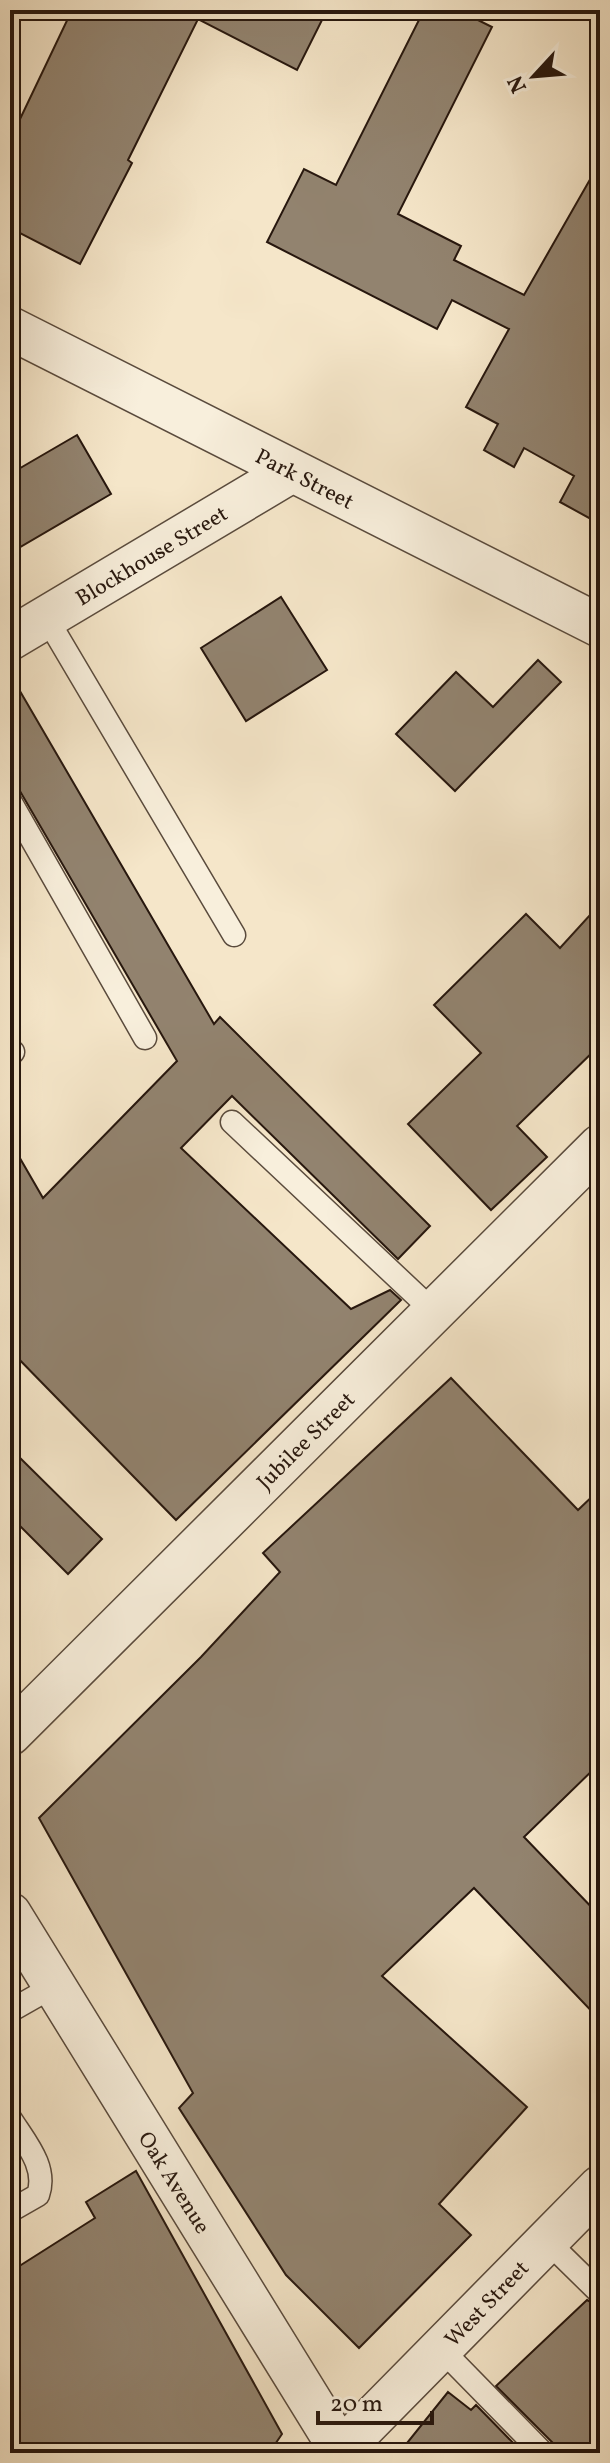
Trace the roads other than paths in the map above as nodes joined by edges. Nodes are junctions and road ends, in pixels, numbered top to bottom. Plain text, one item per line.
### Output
1 (10, 328) edge
2 (292, 471) junction
3 (46, 617) junction
4 (600, 626) edge
5 (10, 639) edge
6 (10, 801) edge
7 (234, 935) dead end
8 (145, 1038) dead end
9 (232, 1122) dead end
10 (600, 1146) edge
11 (434, 1312) junction
12 (10, 1734) edge
13 (10, 1914) edge
14 (54, 1986) junction
15 (10, 2011) edge
16 (10, 2118) edge
17 (600, 2187) edge
18 (10, 2211) edge
19 (546, 2240) junction
20 (600, 2293) edge
21 (442, 2350) junction
22 (339, 2451) edge
23 (543, 2453) edge

1 - 2 street, Park Street
2 - 3 street, Blockhouse Street
2 - 4 street, Park Street
3 - 5 street, Blockhouse Street
3 - 7 lane
6 - 8 lane
9 - 11 lane
10 - 11 street, Jubilee Street
11 - 12 street, Jubilee Street
13 - 14 street, Oak Avenue
14 - 15 lane
14 - 22 street, Oak Avenue
16 - 18 lane
17 - 19 street, West Street
19 - 20 lane
19 - 21 street, West Street
21 - 22 street, West Street
21 - 23 lane

